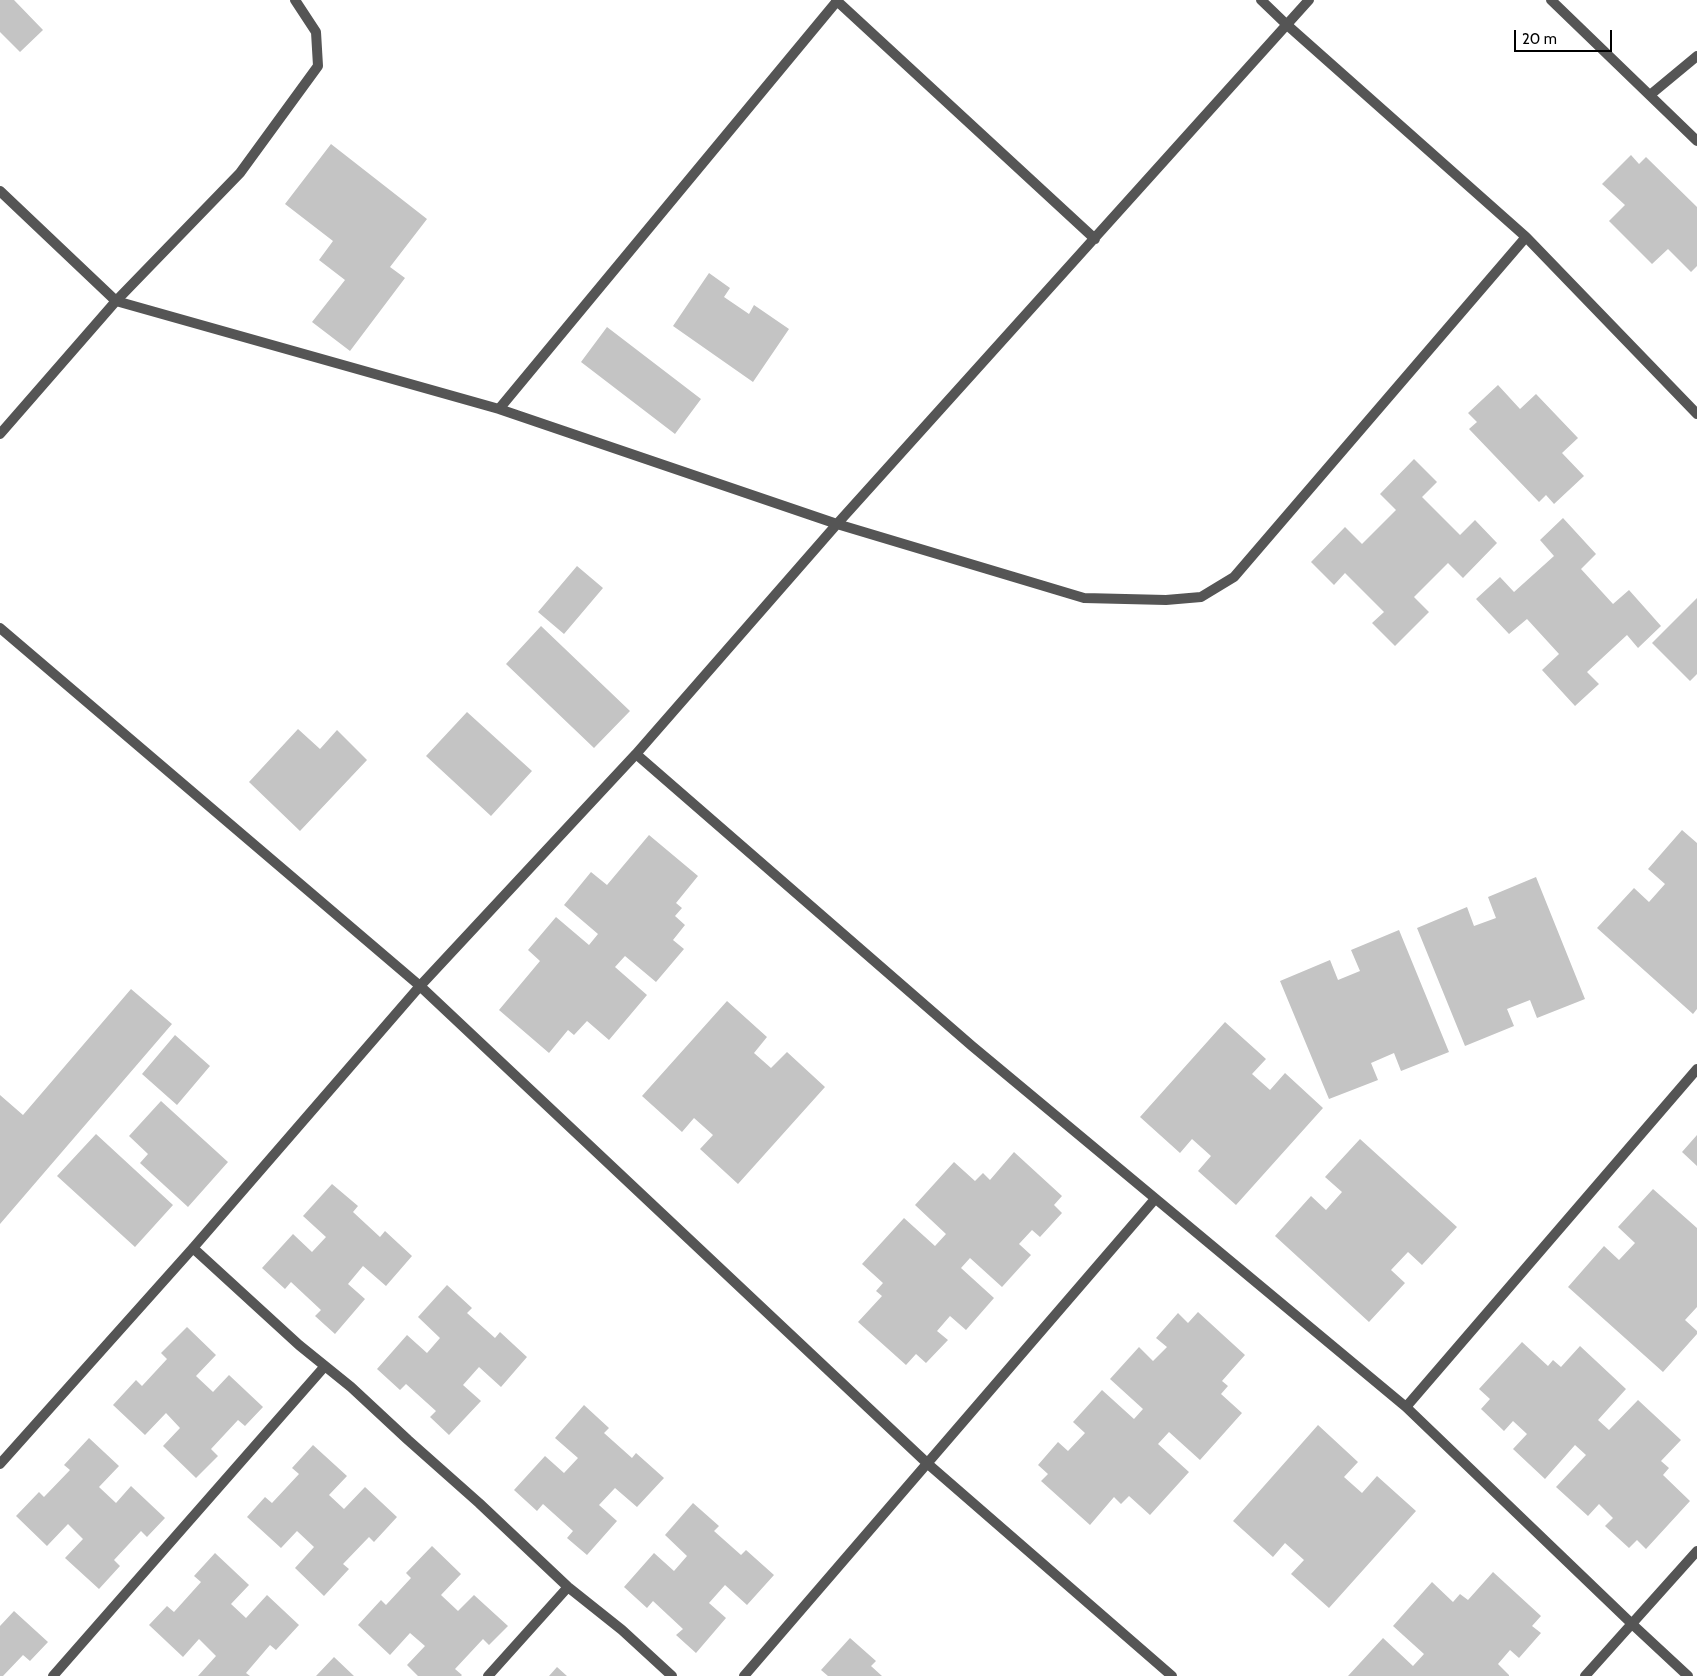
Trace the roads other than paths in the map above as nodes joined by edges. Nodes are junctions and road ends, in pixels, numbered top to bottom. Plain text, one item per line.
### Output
1 (295, 0) edge
2 (837, 0) edge
3 (1261, 0) edge
4 (1309, 0) edge
5 (1551, 0) edge
6 (1286, 24) junction
7 (1697, 56) edge
8 (1650, 95) junction
9 (1697, 141) edge
10 (0, 191) edge
11 (1526, 237) junction
12 (1095, 240) junction
13 (116, 301) junction
14 (499, 409) junction
15 (1697, 414) edge
16 (0, 434) edge
17 (837, 524) junction
18 (0, 628) edge
19 (636, 754) junction
20 (420, 986) junction
21 (1697, 1069) edge
22 (1155, 1199) junction
23 (193, 1248) junction
24 (325, 1366) junction
25 (1406, 1407) junction
26 (0, 1464) edge
27 (928, 1464) junction
28 (1697, 1551) edge
29 (568, 1587) junction
30 (1631, 1623) junction
31 (53, 1676) edge
32 (488, 1676) edge
33 (672, 1676) edge
34 (744, 1676) edge
35 (1172, 1676) edge
36 (1585, 1676) edge
37 (1688, 1676) edge

1 - 13 street
2 - 12 street
2 - 14 street
3 - 6 street
4 - 6 street
5 - 8 street
6 - 11 street
6 - 12 street
7 - 8 street
8 - 9 street
10 - 13 street
11 - 15 street
11 - 17 street
12 - 17 street
13 - 14 street
13 - 16 street
14 - 17 street
17 - 19 street
18 - 20 street
19 - 20 street
19 - 22 street
20 - 23 street
20 - 27 street
21 - 25 street
22 - 25 street
22 - 27 street
23 - 24 street
23 - 26 street
24 - 29 street
24 - 31 street
25 - 30 street
27 - 34 street
27 - 35 street
28 - 30 street
29 - 32 street
29 - 33 street
30 - 36 street
30 - 37 street

